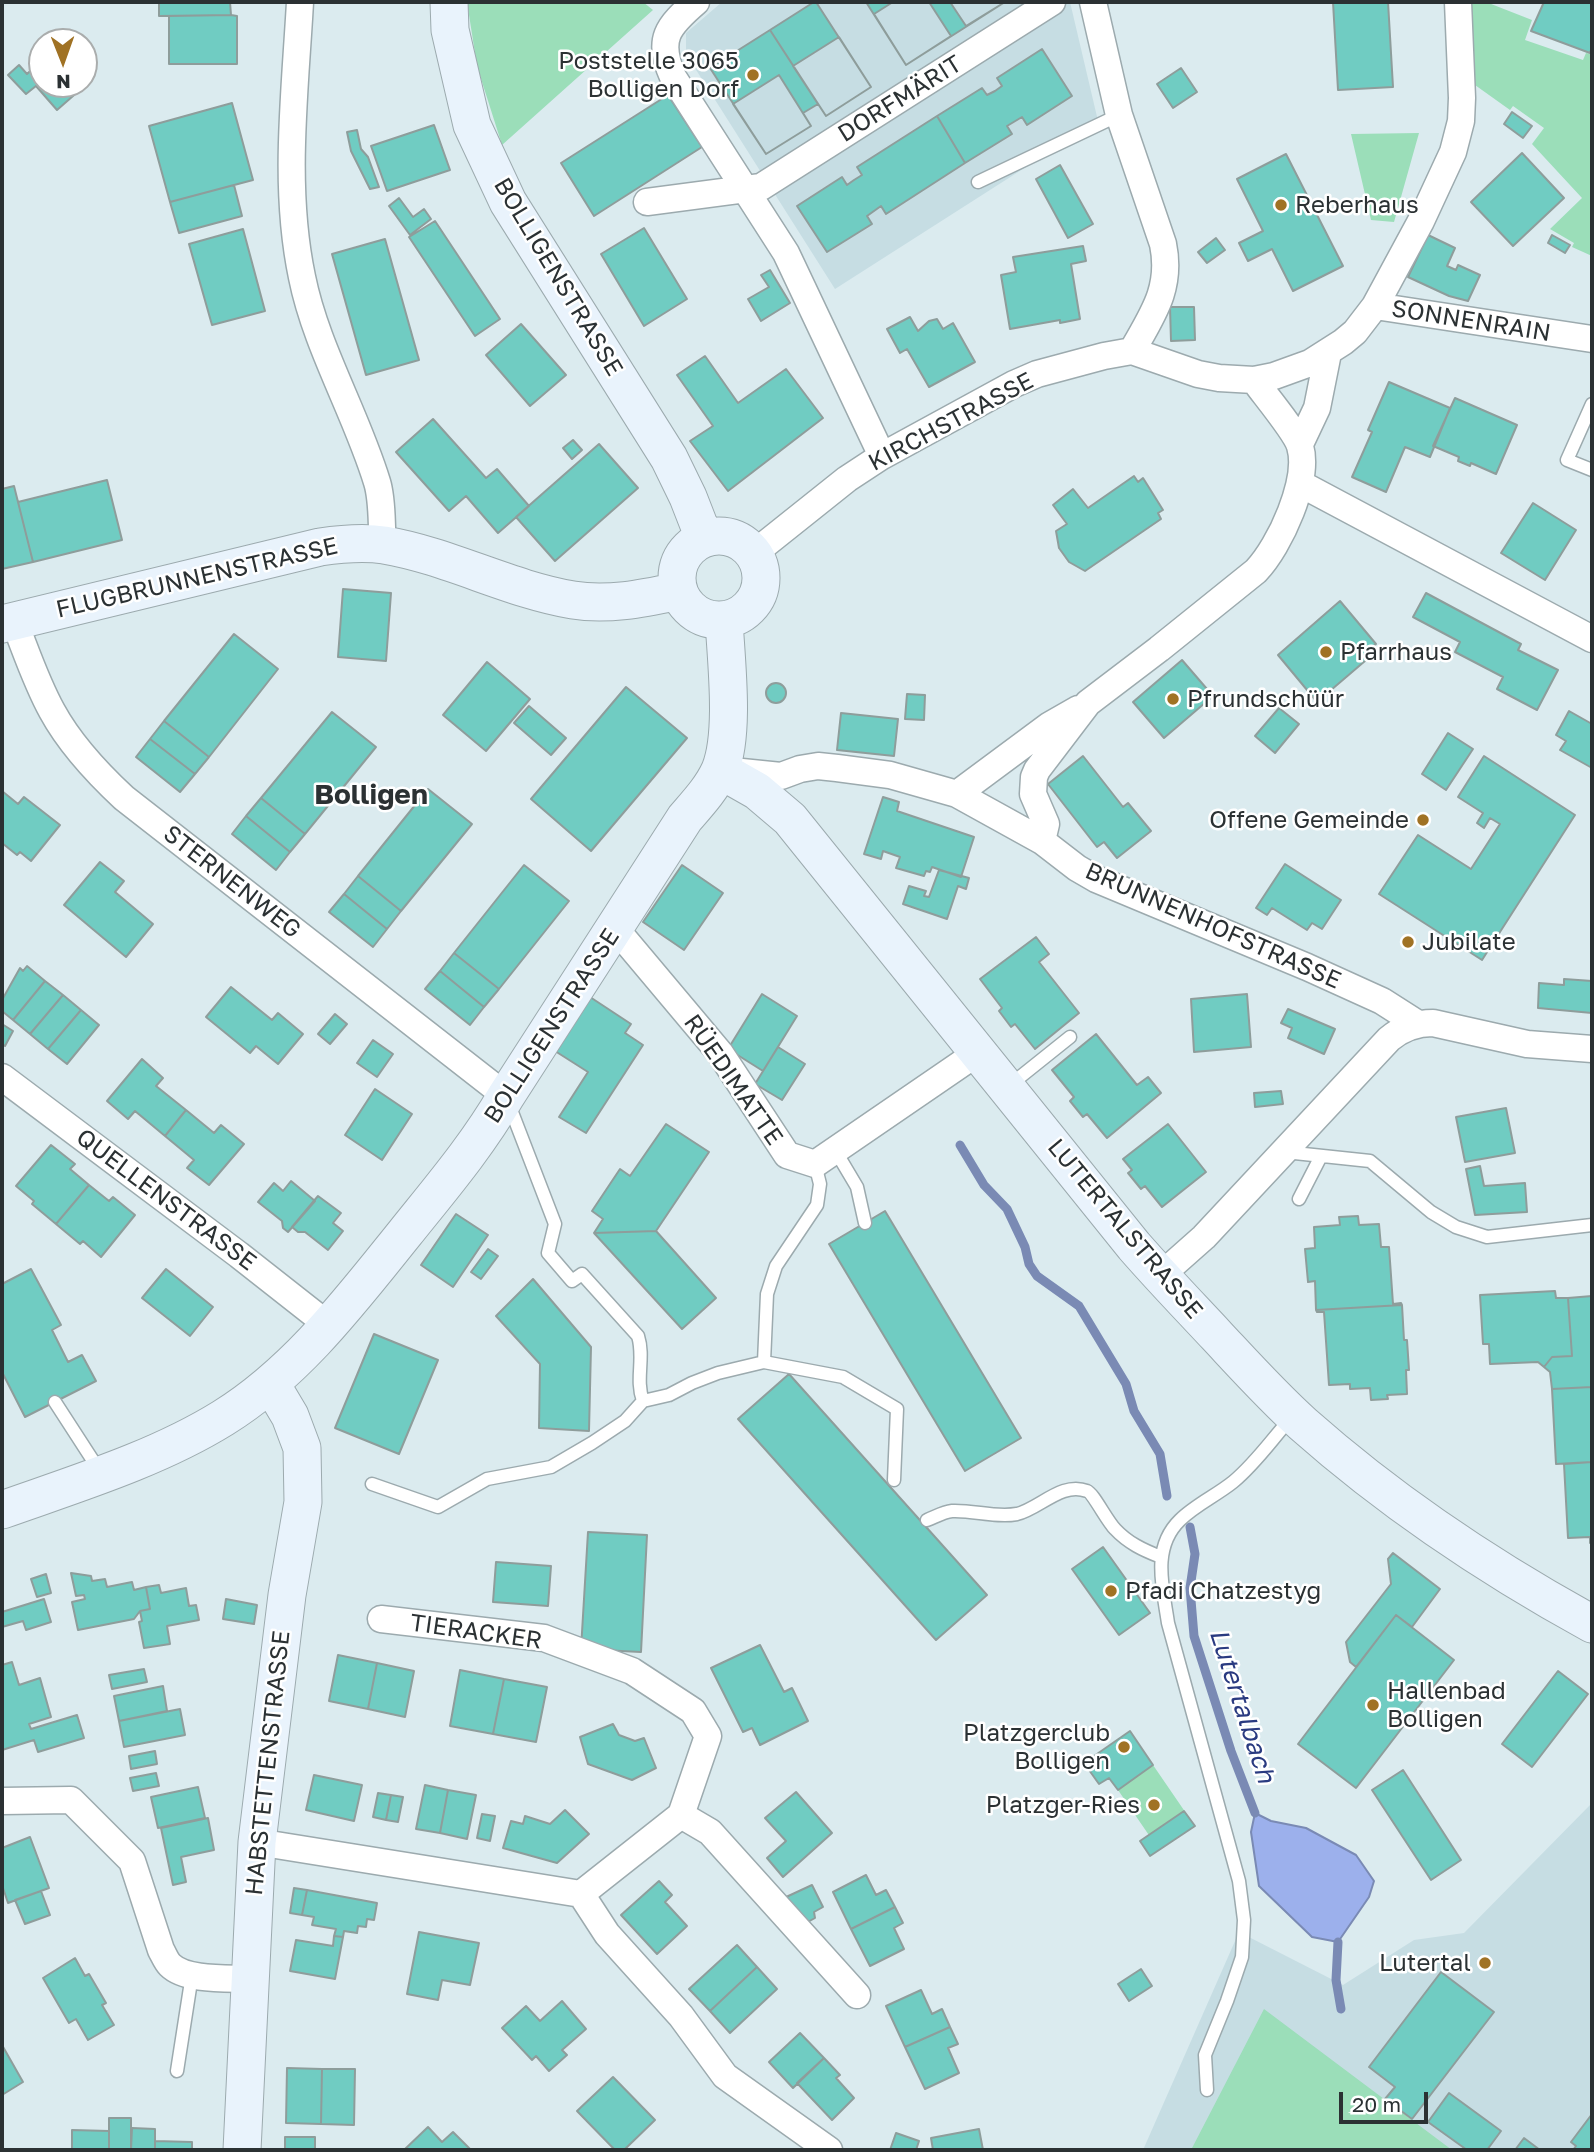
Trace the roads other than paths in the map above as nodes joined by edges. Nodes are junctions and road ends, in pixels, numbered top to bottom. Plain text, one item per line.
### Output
1 (300, 2) edge
2 (449, 2) edge
3 (696, 2) edge
4 (1052, 2) edge
5 (1093, 2) edge
6 (1458, 2) edge
7 (1119, 115) junction
8 (978, 182) dead end
9 (744, 189) junction
10 (647, 202) dead end
11 (1375, 306) junction
12 (1592, 339) edge
13 (1132, 351) junction
14 (1328, 353) junction
15 (1254, 380) junction
16 (1592, 404) edge
17 (1300, 444) junction
18 (882, 456) junction
19 (1592, 470) edge
20 (1301, 484) junction
21 (704, 538) junction
22 (383, 545) junction
23 (753, 554) junction
24 (679, 592) junction
25 (724, 620) junction
26 (8, 623) edge
27 (1592, 639) edge
28 (1088, 703) junction
29 (720, 770) junction
30 (957, 794) junction
31 (1042, 841) junction
32 (615, 928) junction
33 (1418, 1024) junction
34 (1070, 1037) dead end
35 (1592, 1049) edge
36 (977, 1053) junction
37 (2, 1077) edge
38 (1007, 1088) junction
39 (506, 1096) junction
40 (1283, 1152) junction
41 (1321, 1156) junction
42 (825, 1157) junction
43 (1299, 1199) dead end
44 (865, 1223) dead end
45 (1592, 1225) edge
46 (1160, 1276) junction
47 (328, 1325) junction
48 (764, 1362) junction
49 (271, 1384) junction
50 (643, 1401) junction
51 (55, 1402) dead end
52 (1293, 1415) junction
53 (101, 1473) junction
54 (894, 1480) dead end
55 (372, 1484) dead end
56 (2, 1510) edge
57 (927, 1520) dead end
58 (1161, 1557) junction
59 (381, 1619) dead end
60 (1592, 1624) edge
61 (2, 1801) edge
62 (681, 1815) junction
63 (257, 1842) junction
64 (581, 1894) junction
65 (192, 1975) junction
66 (249, 1979) junction
67 (857, 1995) dead end
68 (177, 2071) dead end
69 (1207, 2090) dead end
70 (242, 2150) edge
71 (829, 2150) edge

1 - 22 street
2 - 21 street, BOLLIGENSTRASSE
3 - 9 street
4 - 9 street, DORFMÄRIT
5 - 7 street
6 - 11 street
7 - 8 lane
7 - 13 street
9 - 10 street, DORFMÄRIT
9 - 18 street
11 - 12 street, SONNENRAIN
11 - 14 street, SONNENRAIN
13 - 15 street
13 - 18 street, KIRCHSTRASSE
14 - 15 street
14 - 17 street
15 - 17 street
16 - 19 lane
17 - 20 street
18 - 23 street, KIRCHSTRASSE
20 - 27 street
20 - 28 street
21 - 23 street
21 - 24 street
22 - 24 street, FLUGBRUNNENSTRASSE
22 - 26 street, FLUGBRUNNENSTRASSE
23 - 25 street
24 - 25 street
25 - 29 street, BOLLIGENSTRASSE
26 - 39 street, STERNENWEG
28 - 30 street
28 - 31 street
29 - 30 street, BRUNNENHOFSTRASSE
29 - 32 street, BOLLIGENSTRASSE
29 - 36 street, LUTERTALSTRASSE
30 - 31 street, BRUNNENHOFSTRASSE
31 - 33 street, BRUNNENHOFSTRASSE
32 - 39 street, BOLLIGENSTRASSE
32 - 42 street, RÜEDIMATTE
33 - 35 street, BRUNNENHOFSTRASSE
33 - 40 street
34 - 38 lane
36 - 38 street, LUTERTALSTRASSE
36 - 42 street
37 - 47 street, QUELLENSTRASSE
38 - 46 street, LUTERTALSTRASSE
39 - 47 street, BOLLIGENSTRASSE
39 - 50 lane
40 - 41 lane
40 - 46 street
41 - 43 lane
41 - 45 lane
42 - 44 lane
42 - 48 lane
46 - 52 street, LUTERTALSTRASSE
47 - 49 street, BOLLIGENSTRASSE
48 - 50 lane
48 - 54 lane
49 - 53 street, BOLLIGENSTRASSE
49 - 63 street, HABSTETTENSTRASSE
50 - 55 lane
51 - 53 lane
52 - 58 lane
52 - 60 street, LUTERTALSTRASSE
53 - 56 street, BOLLIGENSTRASSE
57 - 58 lane
58 - 69 lane
59 - 62 street, TIERACKER
61 - 65 street
62 - 64 street
62 - 67 street
63 - 64 street
63 - 66 street, HABSTETTENSTRASSE
64 - 71 street
65 - 66 street
65 - 68 lane
66 - 70 street, HABSTETTENSTRASSE

